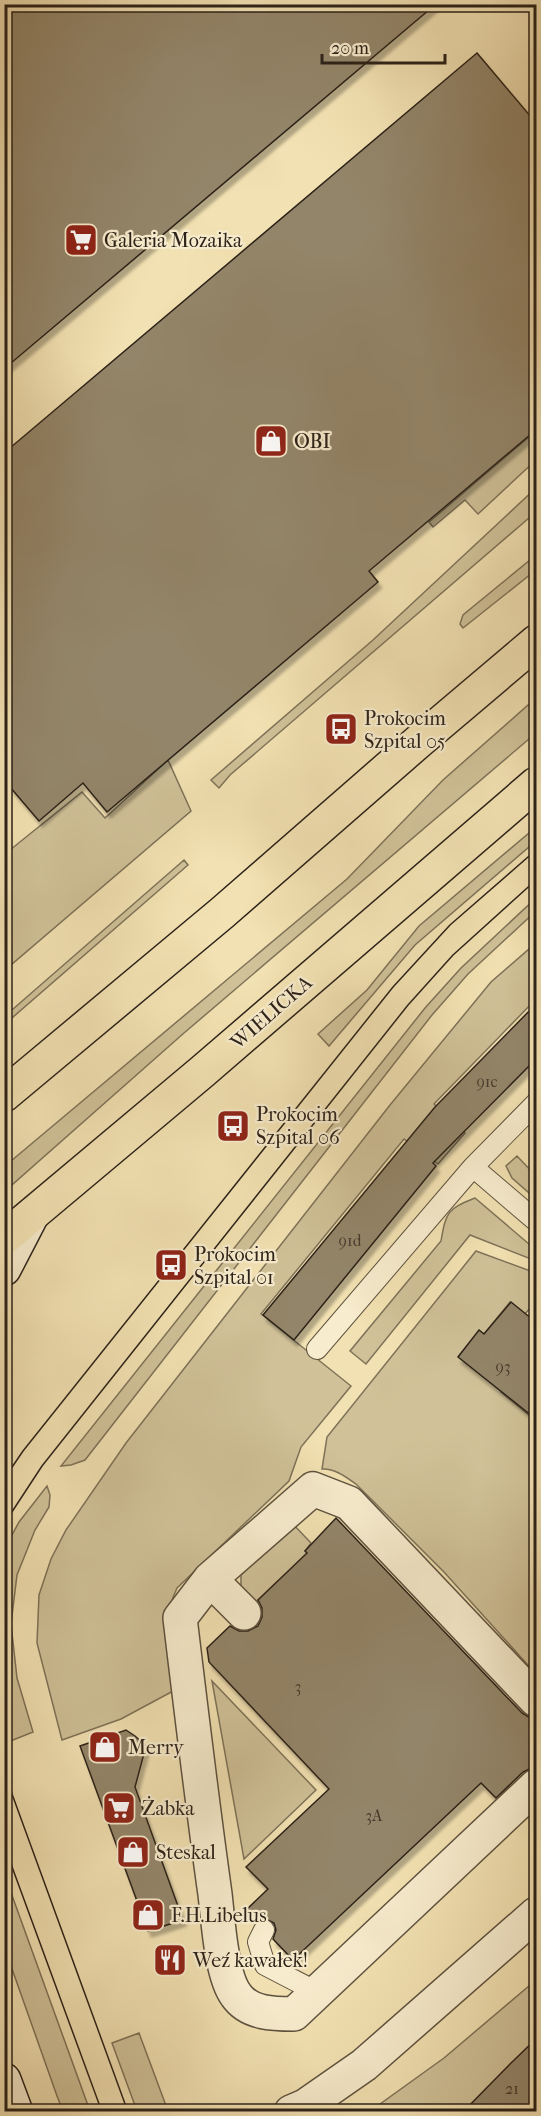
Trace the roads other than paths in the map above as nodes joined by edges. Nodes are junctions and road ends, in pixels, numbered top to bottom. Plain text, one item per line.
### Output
1 (537, 642) edge
2 (537, 784) edge
3 (10, 1087) edge
4 (537, 1103) edge
5 (473, 1167) junction
6 (32, 1215) junction
7 (537, 1221) edge
8 (4, 1238) edge
9 (4, 1269) edge
10 (317, 1349) dead end
11 (210, 1579) junction
12 (243, 1613) dead end
13 (537, 1700) edge
14 (537, 1786) edge
15 (537, 1914) edge
16 (264, 1930) dead end
17 (317, 1992) junction
18 (4, 2080) edge
19 (16, 2112) edge
20 (291, 2112) edge

1 - 3 main road
2 - 6 main road, WIELICKA
4 - 5 lane
5 - 7 lane
5 - 10 lane
6 - 8 main road, WIELICKA
6 - 9 street
11 - 12 street
11 - 13 street
11 - 17 street
14 - 17 street
15 - 20 street
16 - 17 lane
18 - 19 street

